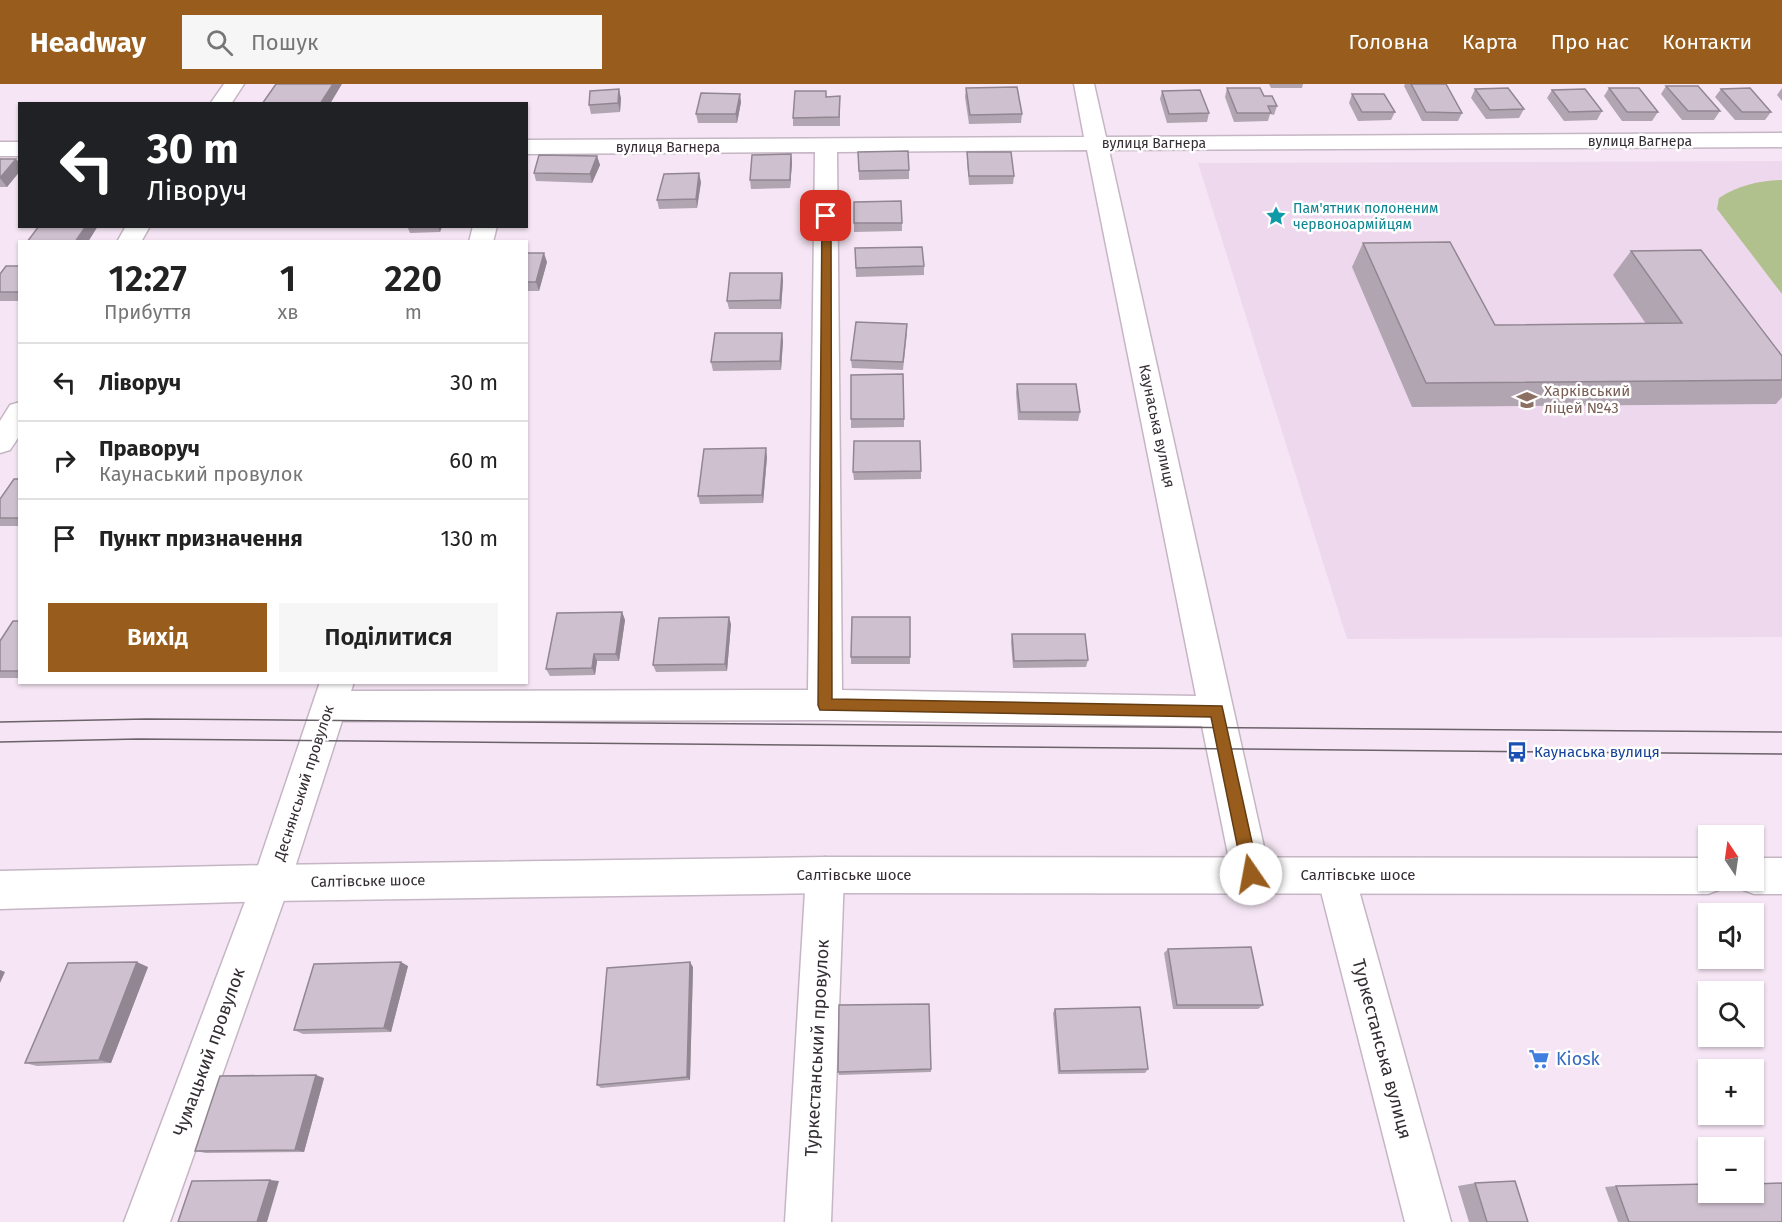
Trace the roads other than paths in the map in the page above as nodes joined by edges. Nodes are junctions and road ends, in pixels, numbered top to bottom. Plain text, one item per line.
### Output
1 (234, 84) edge
2 (1084, 84) edge
3 (221, 102) edge
4 (1782, 140) edge
5 (1098, 143) junction
6 (826, 146) junction
7 (528, 147) edge
8 (0, 149) edge
9 (18, 149) edge
10 (18, 415) edge
11 (0, 443) edge
12 (333, 694) edge
13 (825, 705) junction
14 (1217, 711) junction
15 (1251, 874) junction
16 (825, 875) junction
17 (1336, 876) junction
18 (1698, 876) edge
19 (1764, 876) edge
20 (1782, 876) edge
21 (271, 883) junction
22 (0, 890) edge
23 (147, 1222) edge
24 (808, 1222) edge
25 (1428, 1222) edge

1 - 3 street
2 - 5 street, Каунаська вулиця
4 - 5 street, вулиця Вагнера
5 - 6 street, вулиця Вагнера
5 - 14 street, Каунаська вулиця
6 - 7 street, вулиця Вагнера
6 - 13 street
8 - 9 street
10 - 11 street
12 - 13 street
12 - 21 street, Деснянський провулок
13 - 14 street
14 - 15 street, Каунаська вулиця
15 - 16 street, Салтівське шосе
15 - 17 street, Салтівське шосе
16 - 21 street, Салтівське шосе
16 - 24 street, Туркестанський провулок
17 - 18 street, Салтівське шосе
17 - 25 street, Туркестанська вулиця
19 - 20 street
21 - 22 street, Салтівське шосе
21 - 23 street, Чумацький провулок

